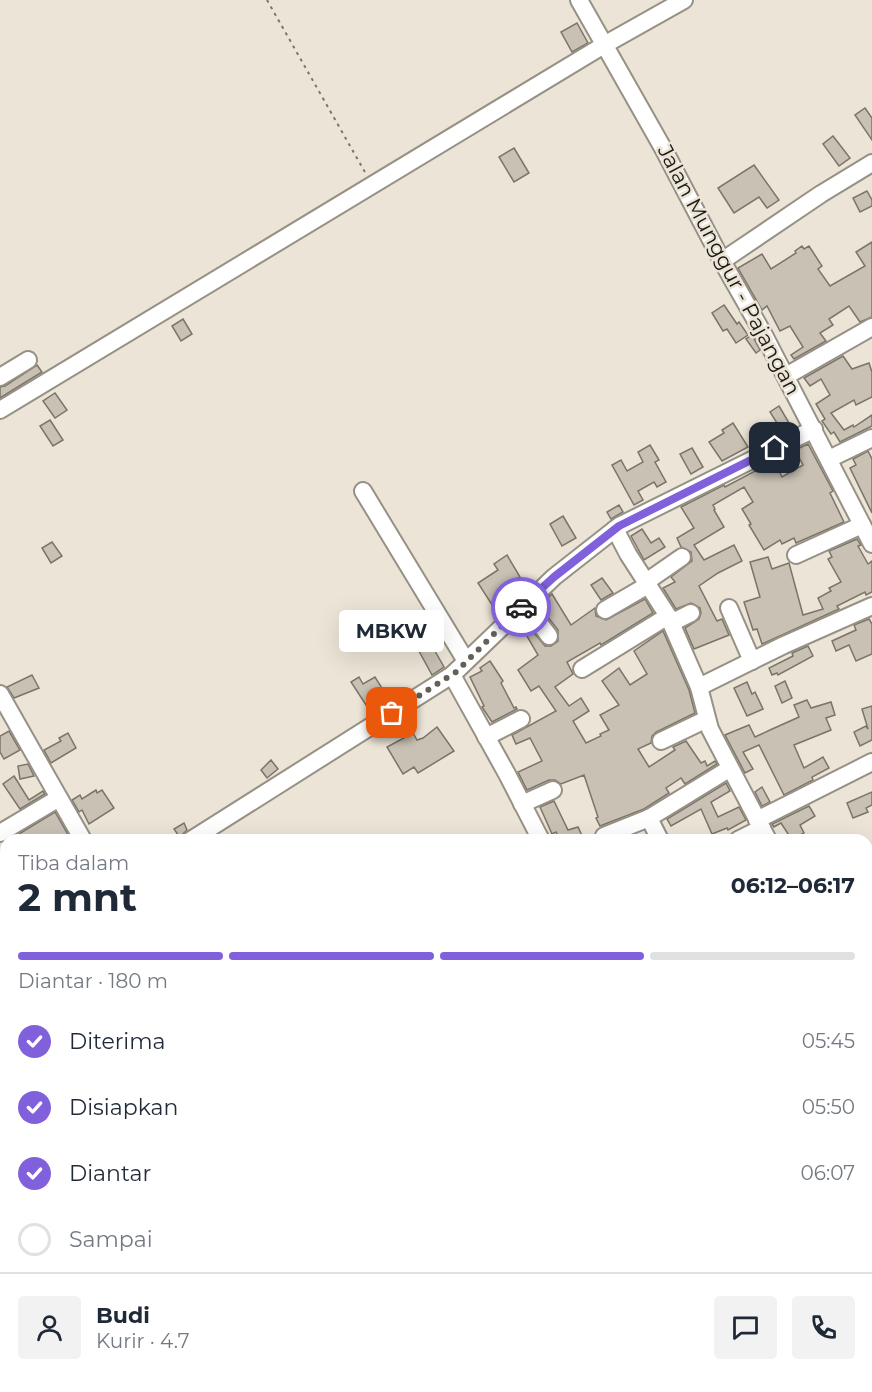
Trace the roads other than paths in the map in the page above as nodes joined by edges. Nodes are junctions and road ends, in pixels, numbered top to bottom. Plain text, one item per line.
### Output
1 (579, 0) edge
2 (684, 0) edge
3 (604, 45) junction
4 (872, 163) edge
5 (722, 261) junction
6 (872, 327) edge
7 (28, 360) dead end
8 (786, 376) junction
9 (0, 377) edge
10 (0, 410) edge
11 (814, 429) junction
12 (872, 438) edge
13 (829, 459) junction
14 (363, 490) dead end
15 (862, 525) junction
16 (615, 529) junction
17 (872, 544) edge
18 (796, 555) dead end
19 (682, 557) dead end
20 (647, 583) junction
21 (525, 604) junction
22 (872, 606) edge
23 (729, 608) dead end
24 (605, 610) dead end
25 (691, 613) dead end
26 (669, 620) junction
27 (549, 636) dead end
28 (466, 661) junction
29 (752, 661) junction
30 (582, 669) dead end
31 (452, 675) junction
32 (699, 687) junction
33 (0, 694) edge
34 (707, 718) junction
35 (521, 719) dead end
36 (486, 737) junction
37 (661, 741) dead end
38 (872, 762) edge
39 (729, 769) junction
40 (553, 790) dead end
41 (59, 798) junction
42 (522, 804) junction
43 (649, 818) junction
44 (762, 829) edge
45 (0, 833) edge
46 (80, 834) edge
47 (200, 834) edge
48 (538, 834) edge
49 (609, 834) edge
50 (657, 834) edge

1 - 3 street, Jalan Munggur - Pajangan
2 - 3 street
3 - 5 street, Jalan Munggur - Pajangan
3 - 10 street
4 - 5 street
5 - 8 street, Jalan Munggur - Pajangan
6 - 8 street
7 - 9 street
8 - 11 street, Jalan Munggur - Pajangan
11 - 13 street, Jalan Munggur - Pajangan
11 - 16 street
12 - 13 street
13 - 15 street, Jalan Munggur - Pajangan
14 - 28 street
15 - 17 street, Jalan Munggur - Pajangan
15 - 18 street
16 - 20 street
16 - 21 street
19 - 20 street
20 - 24 street
20 - 26 street
21 - 27 street
21 - 28 street
22 - 29 street
23 - 29 street
25 - 26 street
26 - 30 street
26 - 32 street
28 - 31 street
29 - 32 street
31 - 36 street
31 - 47 street
32 - 34 street
33 - 41 street
34 - 37 street
34 - 39 street
35 - 36 street
36 - 42 street
38 - 44 street
39 - 43 street
39 - 44 street
40 - 42 street
41 - 45 street
41 - 46 street
42 - 48 street
43 - 49 street
43 - 50 street

